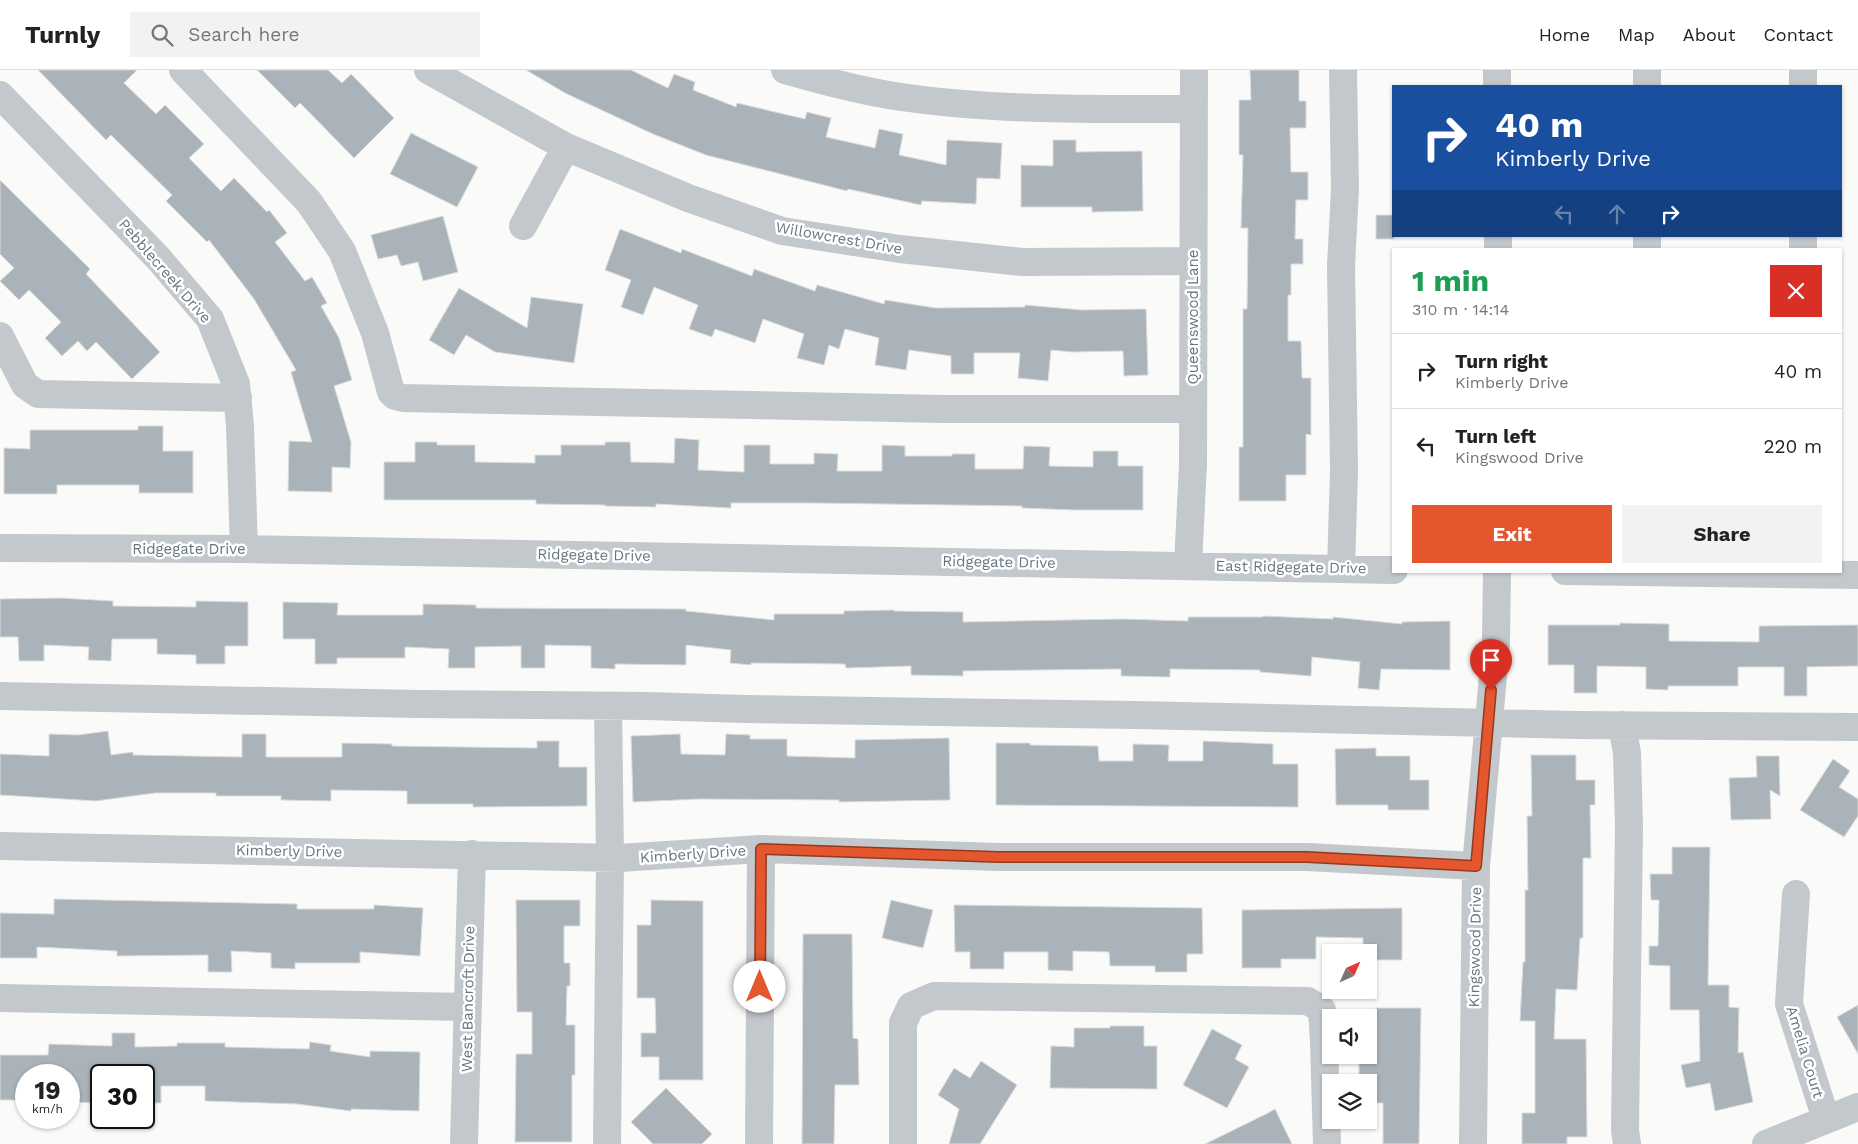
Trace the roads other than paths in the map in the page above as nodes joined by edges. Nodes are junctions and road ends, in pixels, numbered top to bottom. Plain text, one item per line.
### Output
1 (182, 70) edge
2 (428, 70) edge
3 (785, 70) edge
4 (1194, 70) edge
5 (1343, 70) edge
6 (1497, 70) edge
7 (1647, 70) edge
8 (1803, 70) edge
9 (1498, 85) edge
10 (1647, 85) edge
11 (1803, 85) edge
12 (0, 95) edge
13 (1194, 109) junction
14 (566, 147) junction
15 (524, 226) dead end
16 (1194, 261) junction
17 (0, 336) edge
18 (238, 398) junction
19 (1193, 409) junction
20 (0, 548) edge
21 (244, 549) junction
22 (1188, 565) junction
23 (1341, 569) junction
24 (1392, 570) edge
25 (1497, 573) edge
26 (1798, 573) edge
27 (1858, 576) edge
28 (0, 696) edge
29 (608, 706) junction
30 (1489, 723) junction
31 (1622, 725) junction
32 (1858, 726) edge
33 (0, 846) edge
34 (761, 849) junction
35 (472, 854) junction
36 (610, 858) junction
37 (1476, 866) junction
38 (1796, 894) dead end
39 (0, 998) edge
40 (467, 1007) junction
41 (1858, 1106) edge
42 (1826, 1119) junction
43 (464, 1144) edge
44 (607, 1144) edge
45 (759, 1144) edge
46 (902, 1144) edge
47 (1327, 1144) edge
48 (1473, 1144) edge
49 (1627, 1144) edge
50 (1766, 1144) edge

1 - 19 street
2 - 14 street, Willowcrest Drive
3 - 13 street
4 - 13 street, Queenswood Lane
5 - 23 street
6 - 9 street
7 - 10 street
8 - 11 street
12 - 18 street, Pebblecreek Drive
13 - 16 street, Queenswood Lane
14 - 15 street
14 - 16 street, Willowcrest Drive
16 - 19 street, Queenswood Lane
17 - 18 street
18 - 21 street, Pebblecreek Drive
19 - 22 street, Queenswood Lane
20 - 21 street, Ridgegate Drive
21 - 22 street, Ridgegate Drive
22 - 23 street, East Ridgegate Drive
23 - 24 street, East Ridgegate Drive
25 - 30 street, Kingswood Drive
26 - 27 street
28 - 29 street
29 - 30 street
29 - 36 street
30 - 31 street
30 - 37 street, Kingswood Drive
31 - 32 street
31 - 49 street
33 - 35 street, Kimberly Drive
34 - 36 street, Kimberly Drive
34 - 37 street, Kimberly Drive
34 - 45 street
35 - 36 street, Kimberly Drive
35 - 40 street, West Bancroft Drive
36 - 44 street
37 - 48 street, Kingswood Drive
38 - 42 street, Amelia Court
39 - 40 street
40 - 43 street, West Bancroft Drive
41 - 42 street
42 - 50 street
46 - 47 street

